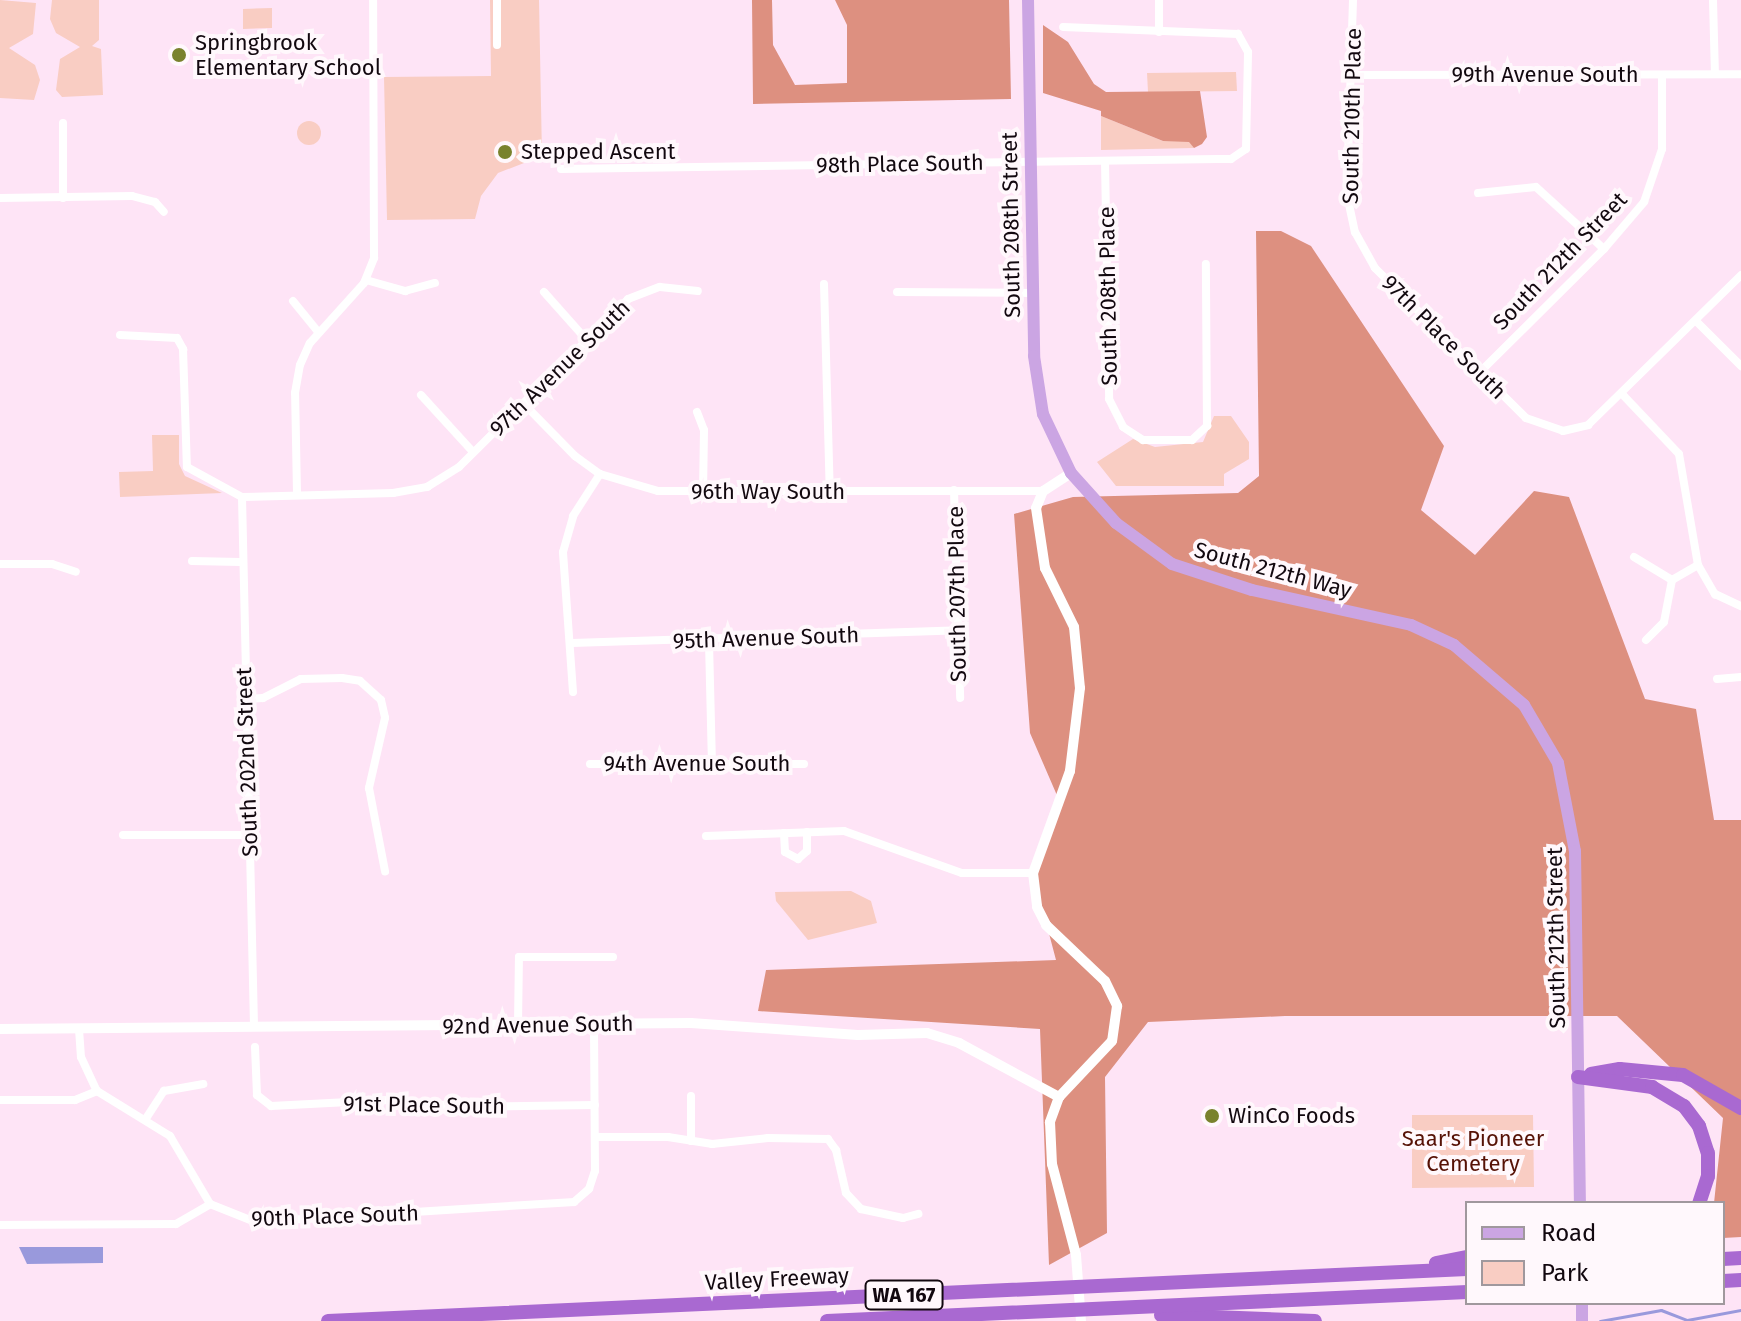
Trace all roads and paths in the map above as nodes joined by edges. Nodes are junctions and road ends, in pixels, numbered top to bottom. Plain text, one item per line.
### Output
1 (373, 0) edge
2 (497, 0) edge
3 (1028, 0) edge
4 (1159, 0) edge
5 (1353, 0) edge
6 (1713, 0) edge
7 (1063, 27) dead end
8 (1159, 32) junction
9 (497, 45) dead end
10 (1715, 74) junction
11 (1741, 74) edge
12 (1348, 75) junction
13 (1662, 75) junction
14 (63, 123) dead end
15 (1105, 161) junction
16 (1028, 162) junction
17 (561, 169) dead end
18 (1478, 193) dead end
19 (0, 198) edge
20 (63, 198) junction
21 (164, 212) dead end
22 (1355, 232) joint
23 (1604, 249) junction
24 (1206, 264) dead end
25 (1741, 275) edge
26 (366, 280) junction
27 (435, 283) dead end
28 (824, 284) dead end
29 (698, 291) dead end
30 (544, 292) dead end
31 (897, 292) dead end
32 (1031, 293) junction
33 (293, 301) dead end
34 (1696, 321) junction
35 (319, 333) junction
36 (120, 335) dead end
37 (585, 338) junction
38 (1741, 366) edge
39 (1480, 372) junction
40 (421, 395) dead end
41 (1623, 395) junction
42 (524, 404) junction
43 (697, 412) dead end
44 (1056, 446) joint
45 (473, 452) junction
46 (1071, 473) junction
47 (600, 474) junction
48 (954, 490) junction
49 (1043, 491) junction
50 (297, 493) junction
51 (703, 493) junction
52 (830, 493) junction
53 (242, 497) junction
54 (1634, 557) dead end
55 (192, 561) dead end
56 (240, 562) junction
57 (0, 564) edge
58 (1698, 565) junction
59 (76, 572) dead end
60 (1672, 580) junction
61 (1741, 606) edge
62 (960, 630) junction
63 (1646, 640) dead end
64 (709, 642) junction
65 (572, 643) junction
66 (1741, 677) edge
67 (1717, 679) dead end
68 (1511, 690) joint
69 (573, 692) dead end
70 (960, 698) dead end
71 (245, 699) junction
72 (590, 764) dead end
73 (712, 764) junction
74 (804, 764) dead end
75 (807, 832) junction
76 (784, 833) junction
77 (123, 835) dead end
78 (250, 835) junction
79 (706, 836) dead end
80 (385, 871) dead end
81 (1033, 873) junction
82 (613, 957) dead end
83 (594, 1024) junction
84 (518, 1025) junction
85 (254, 1027) junction
86 (0, 1029) edge
87 (79, 1029) junction
88 (255, 1047) dead end
89 (1578, 1077) junction
90 (203, 1084) dead end
91 (97, 1091) junction
92 (691, 1096) dead end
93 (1059, 1097) junction
94 (0, 1100) edge
95 (595, 1105) junction
96 (1741, 1108) edge
97 (145, 1120) junction
98 (595, 1137) junction
99 (691, 1141) junction
100 (1580, 1201) edge
101 (1699, 1201) edge
102 (210, 1204) junction
103 (918, 1214) dead end
104 (0, 1225) edge
105 (1465, 1257) edge
106 (1465, 1269) edge
107 (1390, 1271) junction
108 (1465, 1292) edge
109 (1112, 1310) junction
110 (328, 1321) edge
111 (827, 1321) edge
112 (1081, 1321) edge
113 (1315, 1321) edge

1 - 26 street
2 - 9 street
3 - 16 main road, South 208th Street
4 - 8 street
5 - 12 street, South 210th Place
6 - 10 street
7 - 8 street
8 - 15 street, 98th Place South
10 - 11 street, 99th Avenue South
10 - 13 street, 99th Avenue South
12 - 13 street, 99th Avenue South
12 - 22 street, South 210th Place
13 - 23 street, South 212th Street
14 - 20 street
15 - 16 street, 98th Place South
15 - 24 street, South 208th Place
16 - 17 street, 98th Place South
16 - 32 main road, South 208th Street
18 - 23 street
19 - 20 street
20 - 21 street
22 - 39 street, 97th Place South
23 - 39 street, South 212th Street
25 - 34 street
26 - 27 street
26 - 35 street
28 - 52 street
29 - 37 street, 97th Avenue South
30 - 37 street
31 - 32 street
32 - 44 main road, South 208th Street
33 - 35 street
34 - 38 street
34 - 41 street
35 - 50 street
36 - 53 street
37 - 42 street, 97th Avenue South
39 - 41 street, 97th Place South
40 - 45 street
41 - 58 street
42 - 45 street, 97th Avenue South
42 - 47 street, 96th Way South
43 - 51 street
44 - 46 main road, South 212th Way
45 - 50 street, 97th Avenue South
46 - 49 street
46 - 68 main road, South 212th Way
47 - 51 street, 96th Way South
47 - 65 street
48 - 49 street, 96th Way South
48 - 52 street, 96th Way South
48 - 62 street, South 207th Place
49 - 81 street
50 - 53 street, 97th Avenue South
51 - 52 street, 96th Way South
53 - 56 street, South 202nd Street
54 - 60 street
55 - 56 street
56 - 71 street, South 202nd Street
57 - 59 street
58 - 60 street
58 - 61 street
60 - 63 street
62 - 64 street, 95th Avenue South
62 - 70 street, South 207th Place
64 - 65 street, 95th Avenue South
64 - 73 street
65 - 69 street
66 - 67 street
68 - 89 main road, South 212th Street
71 - 78 street, South 202nd Street
71 - 80 street
72 - 73 street, 94th Avenue South
73 - 74 street, 94th Avenue South
75 - 76 street
75 - 76 street
75 - 81 street
76 - 79 street
77 - 78 street
78 - 85 street, South 202nd Street
81 - 93 street
82 - 84 street
83 - 84 street, 92nd Avenue South
83 - 93 street, 92nd Avenue South
83 - 95 street
84 - 85 street, 92nd Avenue South
85 - 87 street, 92nd Avenue South
86 - 87 street, 92nd Avenue South
87 - 91 street
88 - 95 street, 91st Place South
89 - 96 highway
89 - 100 main road, South 212th Street
89 - 101 highway
90 - 97 street
91 - 94 street
91 - 97 street
92 - 99 street
93 - 112 street
95 - 98 street
97 - 102 street
98 - 99 street
98 - 102 street, 90th Place South
99 - 103 street
102 - 104 street
105 - 107 highway
106 - 107 highway, Valley Freeway / WA 167
107 - 110 highway, Valley Freeway / WA 167
108 - 109 highway, Valley Freeway / WA 167
109 - 111 highway, Valley Freeway / WA 167
109 - 113 highway

